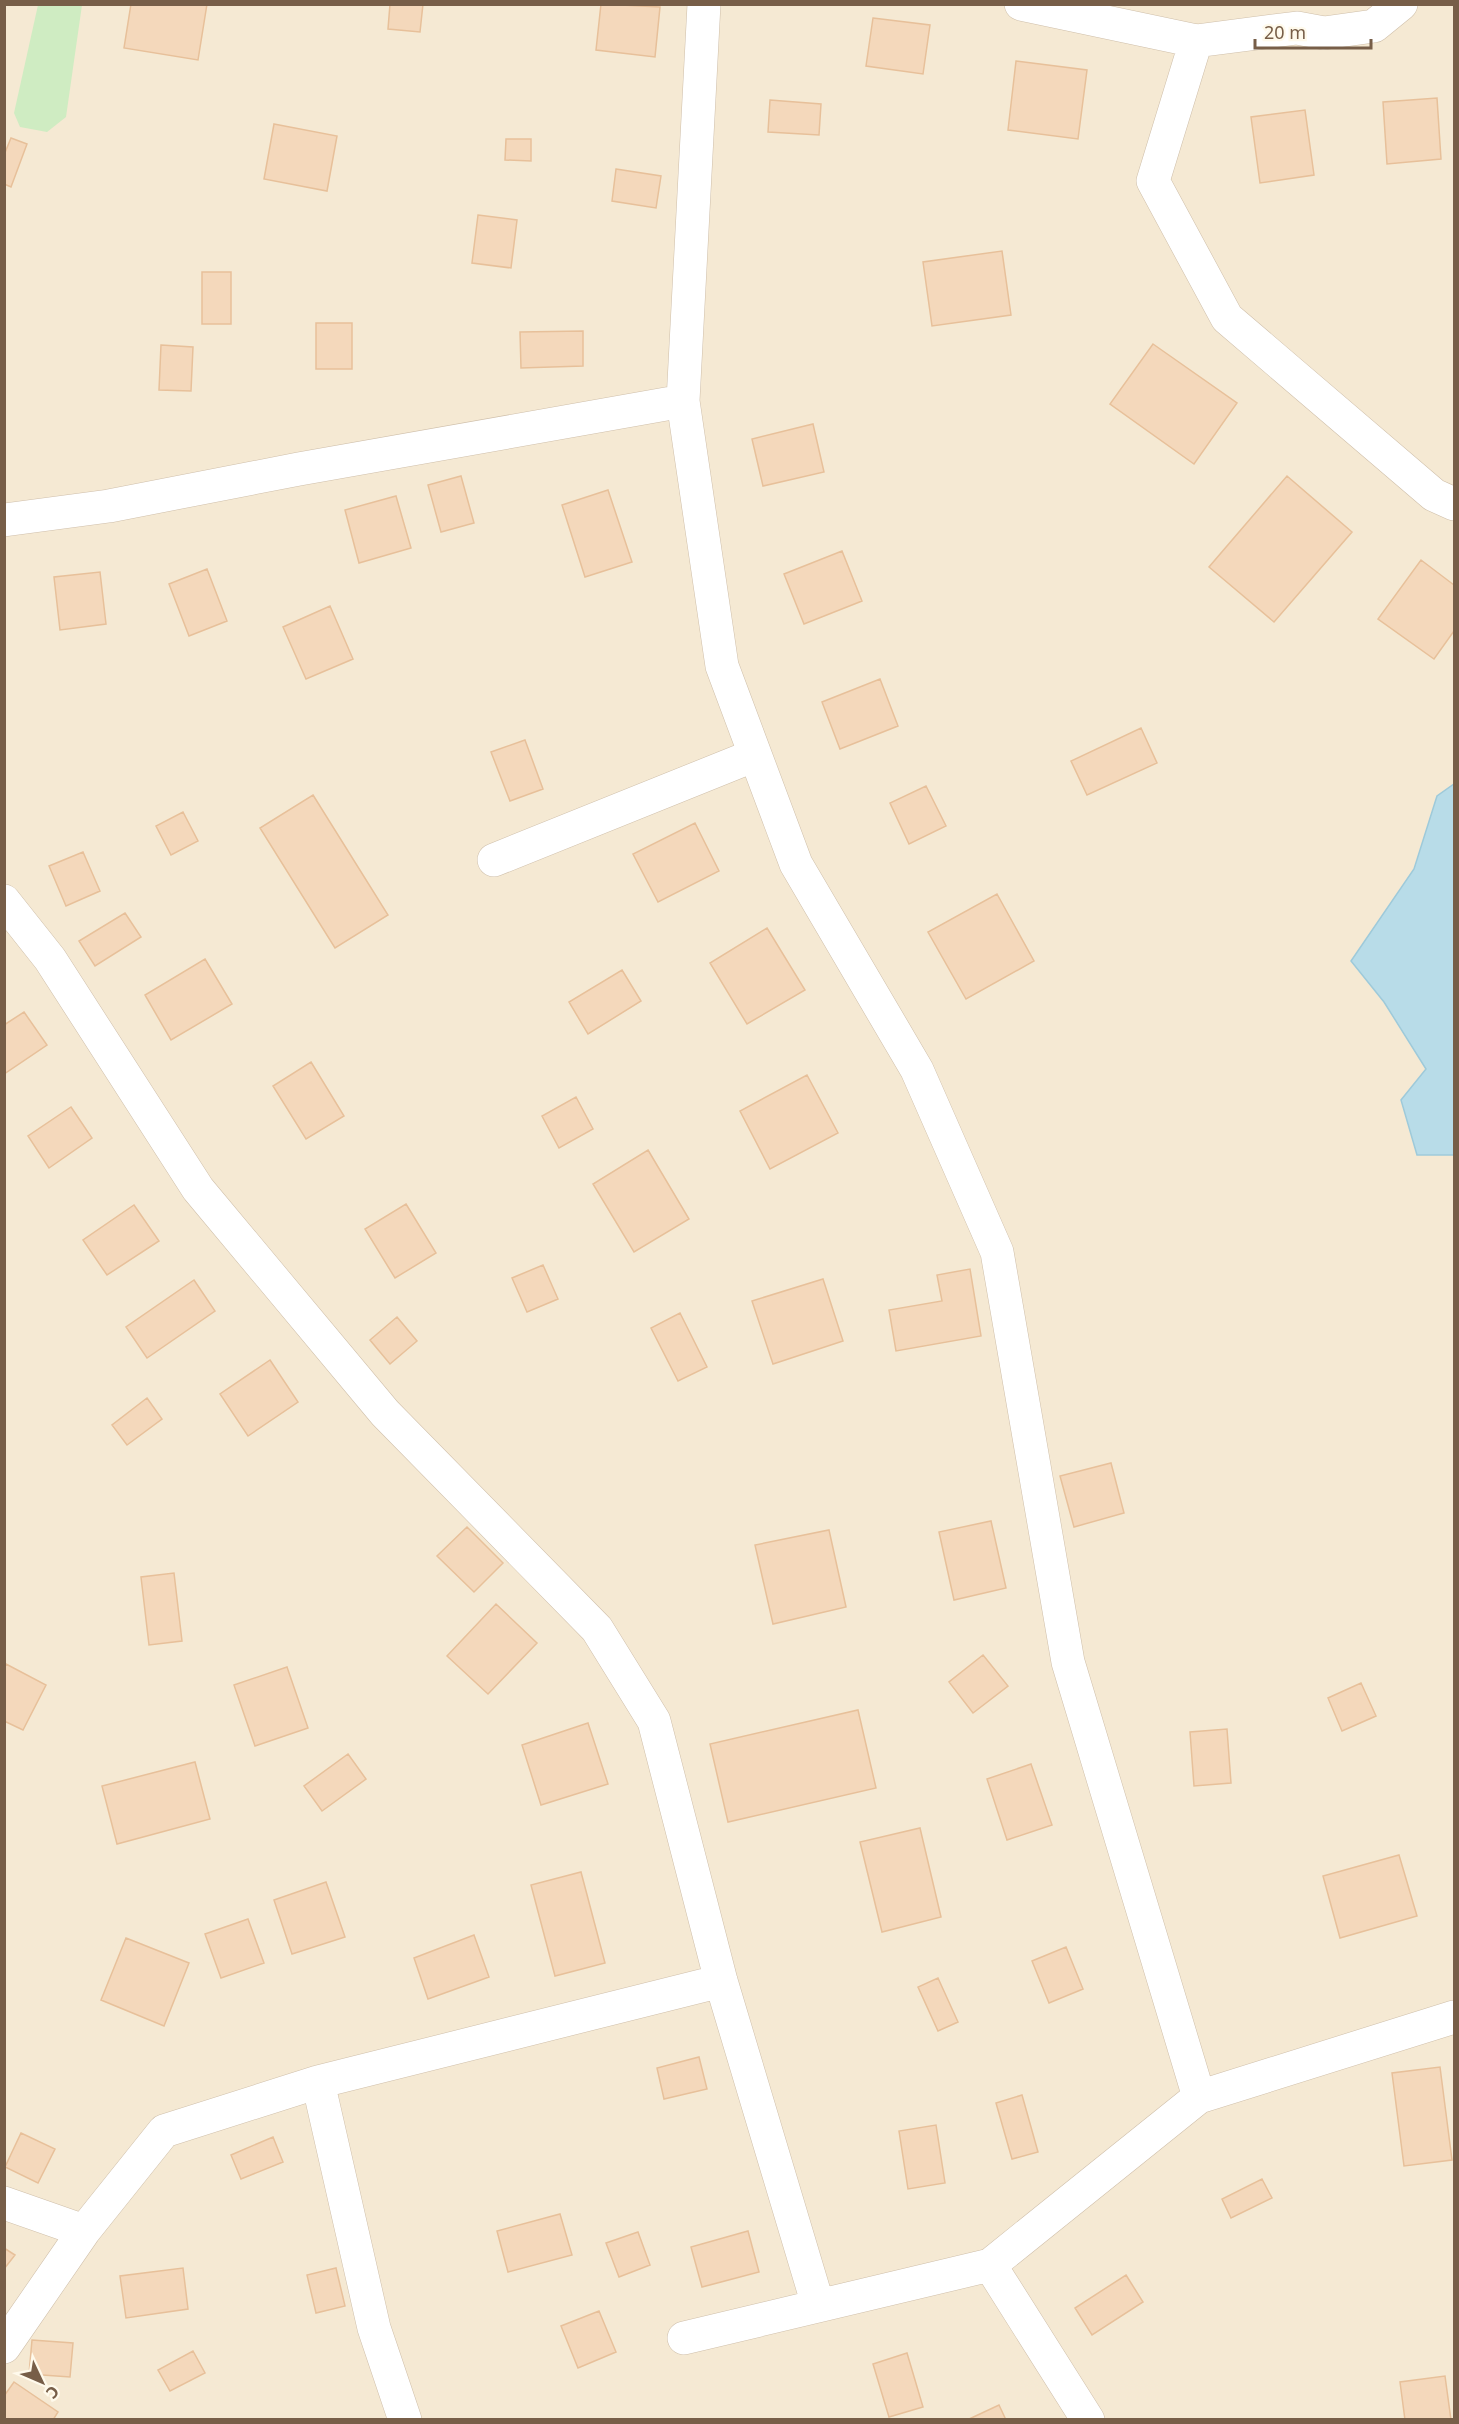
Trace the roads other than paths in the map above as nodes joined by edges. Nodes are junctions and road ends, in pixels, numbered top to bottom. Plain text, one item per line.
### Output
1 (704, 4) edge
2 (1021, 4) edge
3 (1401, 4) edge
4 (1196, 41) junction
5 (683, 401) junction
6 (1455, 504) edge
7 (4, 520) edge
8 (755, 755) junction
9 (494, 860) dead end
10 (4, 901) edge
11 (722, 1981) junction
12 (1455, 2018) edge
13 (318, 2082) junction
14 (1199, 2097) junction
15 (4, 2203) edge
16 (84, 2231) junction
17 (990, 2265) junction
18 (818, 2306) junction
19 (684, 2338) dead end
20 (4, 2347) edge
21 (405, 2420) edge
22 (1088, 2420) edge

1 - 5 street
2 - 4 street
3 - 4 street
4 - 6 street
5 - 7 street
5 - 8 street
8 - 9 street
8 - 14 street
10 - 11 street
11 - 13 street
11 - 18 street
12 - 14 street
13 - 16 street
13 - 21 street
14 - 17 street
15 - 16 street
16 - 20 street
17 - 18 street
17 - 22 street
18 - 19 street

